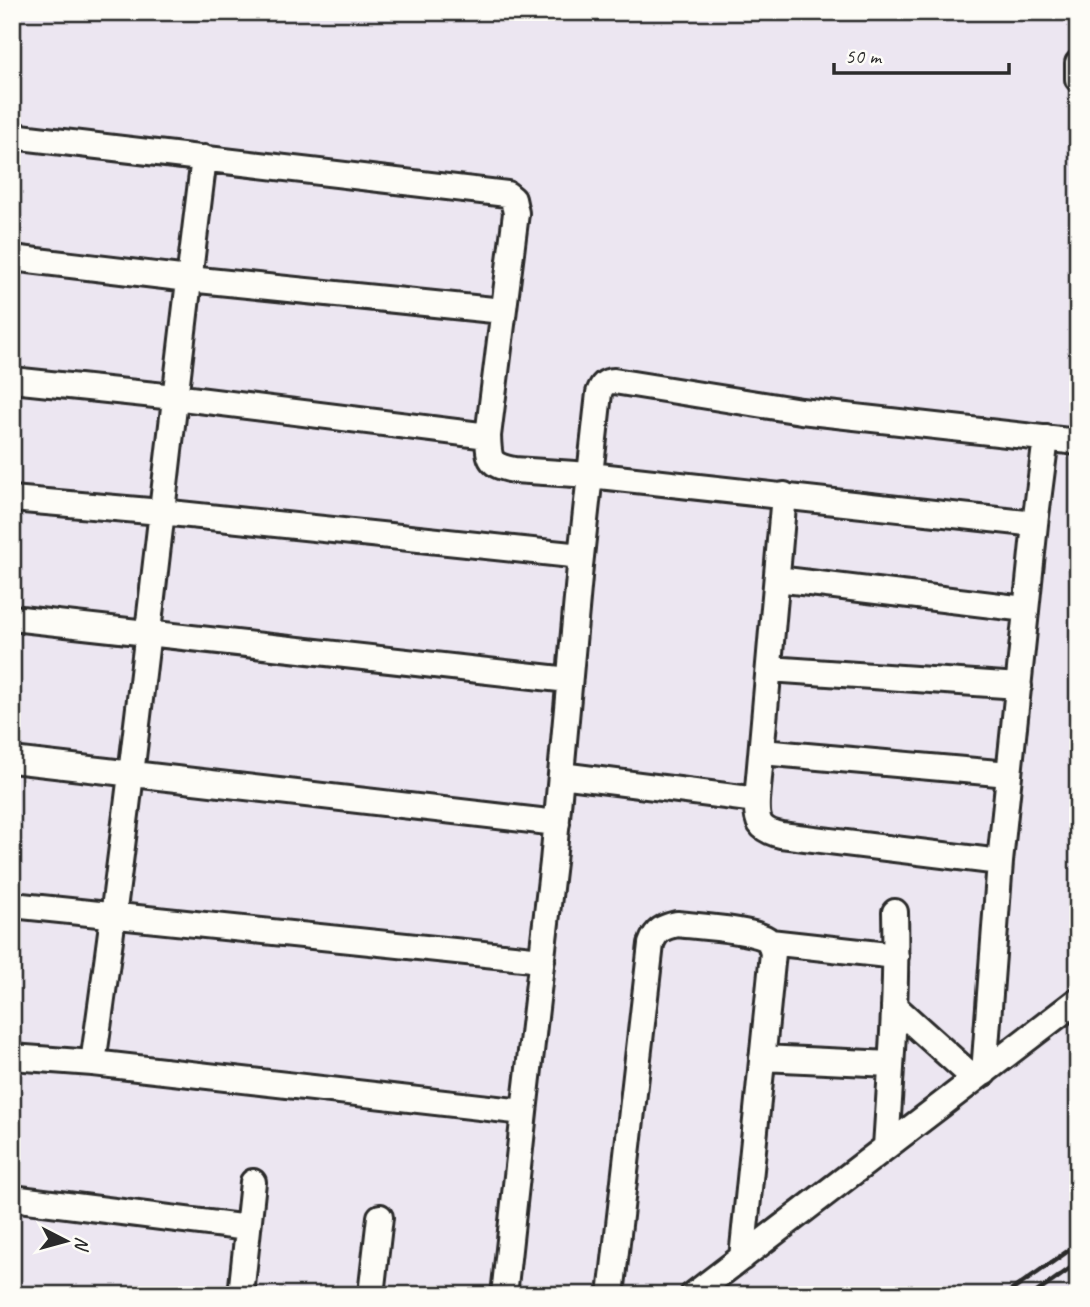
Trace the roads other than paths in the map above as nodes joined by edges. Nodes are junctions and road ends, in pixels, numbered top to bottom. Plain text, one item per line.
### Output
1 (1078, 63) edge
2 (1078, 79) edge
3 (12, 136) edge
4 (204, 158) junction
5 (12, 258) edge
6 (189, 279) junction
7 (503, 311) junction
8 (12, 380) edge
9 (174, 397) junction
10 (488, 436) junction
11 (1046, 438) junction
12 (1078, 442) edge
13 (590, 475) junction
14 (784, 495) junction
15 (12, 499) edge
16 (161, 512) junction
17 (1035, 524) junction
18 (581, 556) junction
19 (777, 579) junction
20 (1026, 609) junction
21 (12, 618) edge
22 (147, 633) junction
23 (769, 669) junction
24 (569, 680) junction
25 (1019, 686) junction
26 (762, 752) junction
27 (12, 760) edge
28 (131, 774) junction
29 (1009, 774) junction
30 (561, 775) junction
31 (757, 800) junction
32 (557, 823) junction
33 (1000, 862) junction
34 (12, 905) edge
35 (895, 912) dead end
36 (114, 916) junction
37 (770, 942) junction
38 (896, 956) junction
39 (542, 960) junction
40 (1078, 1000) edge
41 (894, 1006) junction
42 (12, 1057) edge
43 (762, 1058) junction
44 (93, 1063) junction
45 (891, 1065) junction
46 (979, 1076) junction
47 (524, 1112) junction
48 (886, 1147) junction
49 (253, 1182) dead end
50 (12, 1198) edge
51 (380, 1217) dead end
52 (248, 1228) junction
53 (742, 1258) junction
54 (241, 1295) edge
55 (371, 1295) edge
56 (504, 1295) edge
57 (611, 1295) edge
58 (693, 1295) edge

1 - 2 street
3 - 4 street
4 - 6 street
4 - 7 street
5 - 6 street
6 - 7 street
6 - 9 street
7 - 10 street
8 - 9 street
9 - 10 street
9 - 16 street
10 - 13 street
11 - 12 street
11 - 13 street
11 - 17 street
13 - 14 street
13 - 18 street
14 - 17 street
14 - 19 street
15 - 16 street
16 - 18 street
16 - 22 street
17 - 20 street
18 - 24 street
19 - 20 street
19 - 23 street
20 - 25 street
21 - 22 street
22 - 24 street
22 - 28 street
23 - 25 street
23 - 26 street
24 - 30 street
25 - 29 street
26 - 29 street
26 - 31 street
27 - 28 street
28 - 32 street
28 - 36 street
29 - 33 street
30 - 31 street
30 - 32 street
31 - 33 street
32 - 39 street
33 - 46 street
34 - 36 street
35 - 38 street
36 - 39 street
36 - 44 street
37 - 38 street
37 - 43 street
37 - 57 street
38 - 41 street
39 - 47 street
40 - 46 street
41 - 45 street
41 - 46 street
42 - 44 street
43 - 45 street
43 - 53 street
44 - 47 street
45 - 48 street
46 - 48 street
47 - 56 street
48 - 53 street
49 - 52 street
50 - 52 street
51 - 55 street
52 - 54 street
53 - 58 street

